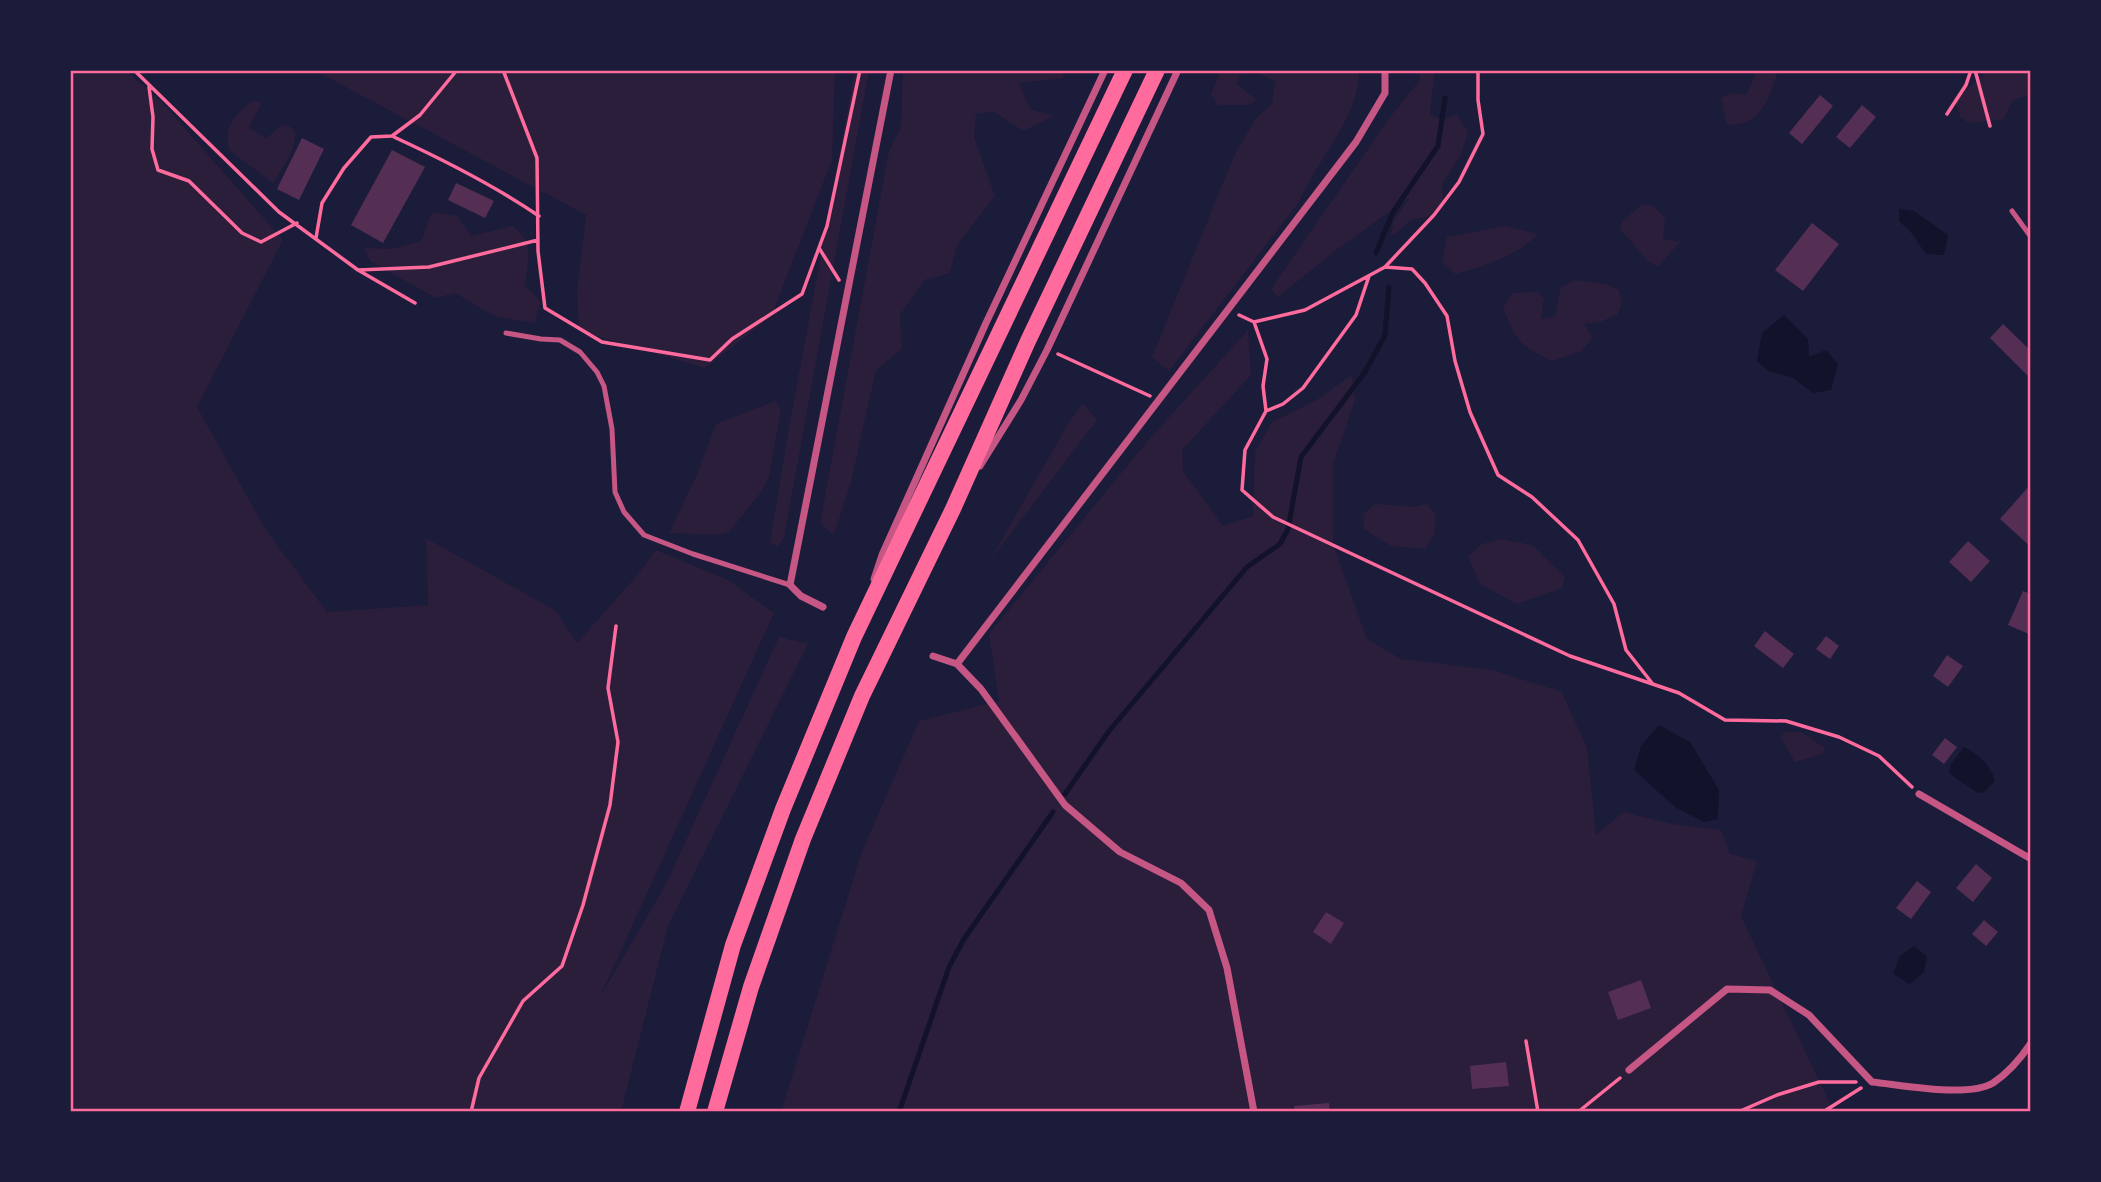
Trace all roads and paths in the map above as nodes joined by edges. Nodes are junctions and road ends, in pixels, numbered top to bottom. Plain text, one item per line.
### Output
1 (134, 70) edge
2 (457, 70) edge
3 (503, 70) edge
4 (860, 70) edge
5 (891, 70) edge
6 (1105, 70) edge
7 (1125, 70) edge
8 (1157, 70) edge
9 (1178, 70) edge
10 (1385, 70) edge
11 (1479, 70) edge
12 (1973, 70) edge
13 (148, 85) junction
14 (1947, 114) dead end
15 (1990, 126) dead end
16 (392, 136) junction
17 (2012, 211) dead end
18 (539, 216) junction
19 (297, 223) junction
20 (2031, 237) edge
21 (316, 238) junction
22 (538, 240) junction
23 (818, 248) junction
24 (1385, 267) junction
25 (358, 270) junction
26 (1369, 274) junction
27 (848, 294) junction
28 (415, 303) dead end
29 (1228, 309) junction
30 (1254, 322) junction
31 (506, 333) dead end
32 (1058, 355) dead end
33 (1158, 400) junction
34 (1266, 411) junction
35 (953, 509) junction
36 (790, 585) junction
37 (879, 585) junction
38 (823, 607) dead end
39 (616, 626) dead end
40 (854, 637) junction
41 (848, 654) junction
42 (933, 656) dead end
43 (957, 664) junction
44 (1653, 684) junction
45 (1919, 794) joint
46 (2031, 859) edge
47 (1526, 1041) dead end
48 (2031, 1043) edge
49 (1629, 1070) joint
50 (1872, 1082) junction
51 (471, 1112) edge
52 (687, 1112) edge
53 (715, 1112) edge
54 (1254, 1112) edge
55 (1538, 1112) edge
56 (1578, 1112) edge
57 (1738, 1112) edge
58 (1823, 1112) edge

1 - 13 path
2 - 16 path
3 - 18 path
4 - 23 path
5 - 27 street
6 - 40 street
7 - 37 highway
8 - 35 highway
9 - 35 street
10 - 29 street
11 - 24 path
12 - 14 path
12 - 15 path
13 - 19 path
13 - 19 path
16 - 18 path
16 - 21 path
17 - 20 lane
18 - 22 path
19 - 21 path
21 - 25 path
22 - 23 path
22 - 25 path
23 - 27 path
24 - 26 path
24 - 44 path
25 - 28 path
26 - 30 path
26 - 34 path
27 - 36 street
29 - 30 path
29 - 33 street
30 - 34 path
31 - 36 lane
32 - 33 path
33 - 43 street
34 - 44 path
35 - 53 highway
36 - 38 street
37 - 40 highway
37 - 41 highway
39 - 51 path
40 - 41 highway
41 - 52 highway
42 - 43 street
43 - 54 street
44 - 45 path
45 - 46 street
47 - 55 path
48 - 50 street
49 - 50 street
49 - 56 path
50 - 57 path
50 - 58 path

